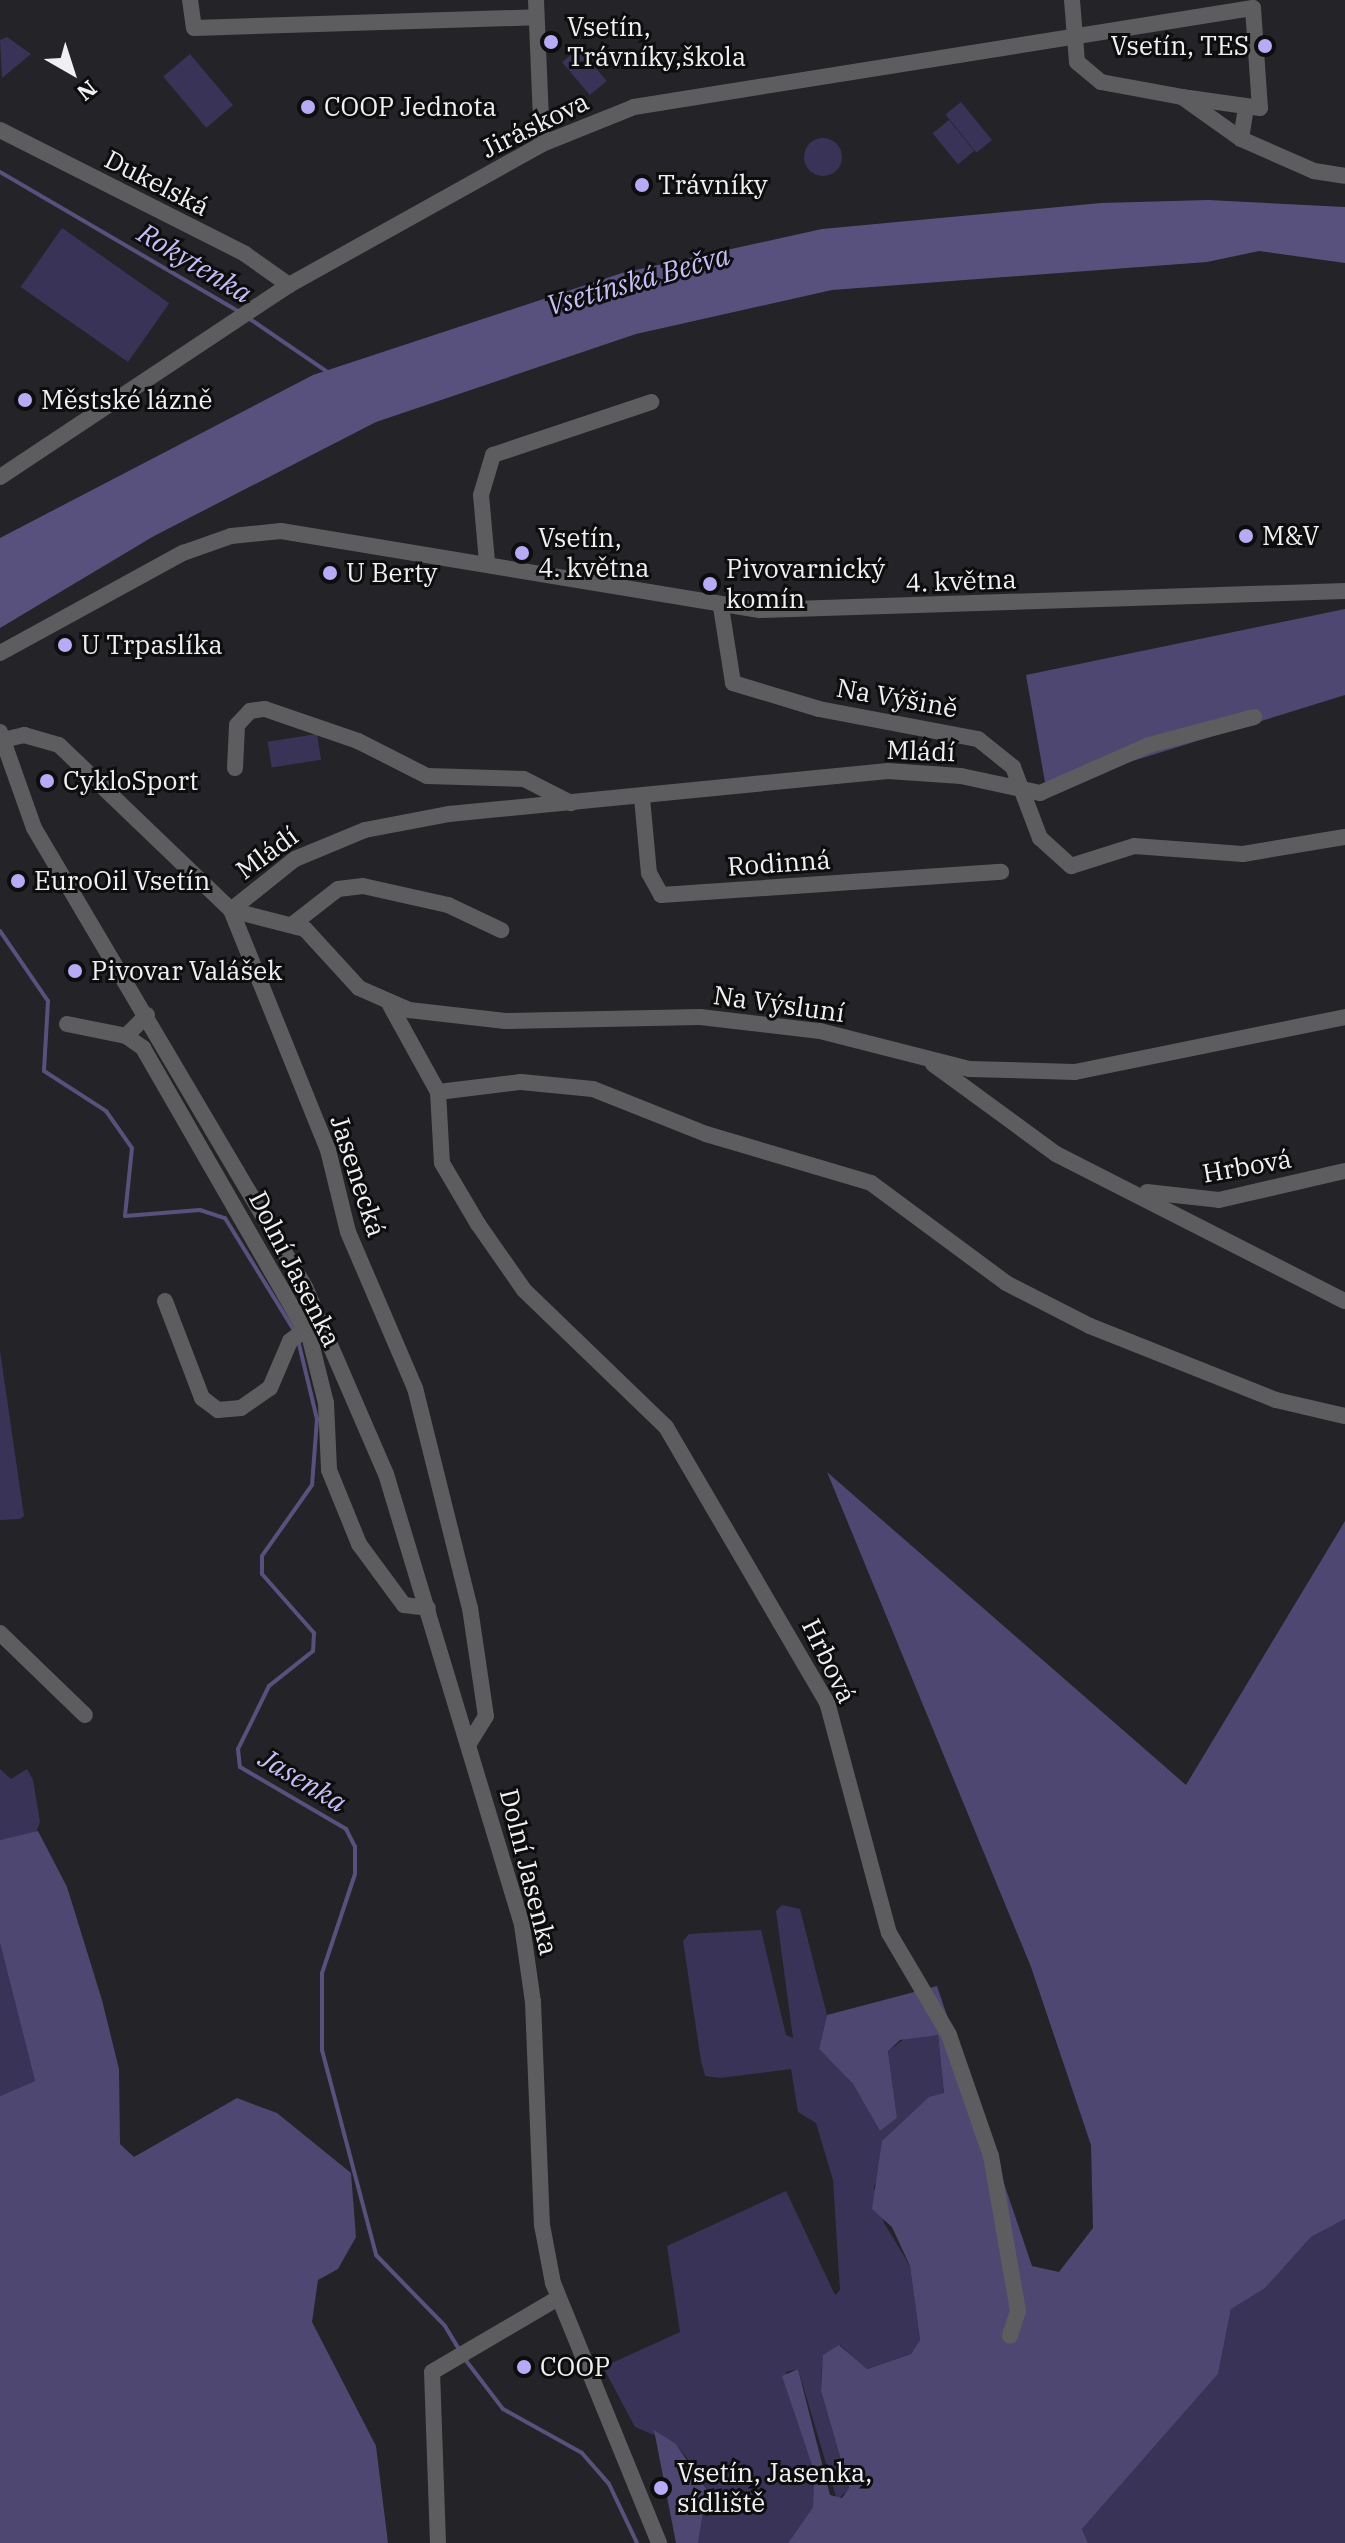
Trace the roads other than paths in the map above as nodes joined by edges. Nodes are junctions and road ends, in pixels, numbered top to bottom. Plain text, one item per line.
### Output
1 (190, 0) edge
2 (343, 0) edge
3 (1072, 0) edge
4 (536, 8) edge
5 (342, 18) junction
6 (1073, 35) junction
7 (1182, 97) junction
8 (1246, 106) junction
9 (0, 130) edge
10 (1241, 139) junction
11 (542, 144) junction
12 (1345, 176) edge
13 (289, 285) junction
14 (651, 402) dead end
15 (0, 477) edge
16 (487, 562) junction
17 (1345, 591) edge
18 (721, 607) junction
19 (0, 653) edge
20 (1254, 717) dead end
21 (1, 736) edge
22 (235, 768) dead end
23 (1021, 791) junction
24 (642, 798) junction
25 (571, 803) junction
26 (1345, 837) edge
27 (1001, 872) dead end
28 (231, 910) junction
29 (293, 924) junction
30 (501, 930) dead end
31 (390, 1005) junction
32 (147, 1015) junction
33 (1345, 1017) edge
34 (67, 1024) dead end
35 (126, 1036) junction
36 (929, 1061) junction
37 (438, 1092) junction
38 (1345, 1171) edge
39 (1111, 1183) junction
40 (1344, 1299) edge
41 (165, 1301) dead end
42 (299, 1333) junction
43 (1345, 1416) edge
44 (428, 1608) junction
45 (0, 1633) edge
46 (85, 1715) dead end
47 (469, 1743) junction
48 (558, 2298) junction
49 (1010, 2336) dead end
50 (438, 2543) edge
51 (659, 2543) edge

1 - 5 street
2 - 5 street
3 - 6 street
4 - 5 street
4 - 11 street
6 - 7 street
6 - 8 street, Jiráskova
6 - 11 street, Jiráskova
7 - 8 street
7 - 10 street
8 - 10 street
9 - 13 street, Dukelská
10 - 12 street
11 - 13 street, Jiráskova
13 - 15 street, Jiráskova
14 - 16 street
16 - 18 street, 4. května
16 - 19 street, 4. května
17 - 18 street, 4. května
18 - 23 street, Na Výšině
20 - 23 street, Mládí
21 - 28 street, Jasenecká
21 - 32 street, Dolní Jasenka
22 - 25 street
23 - 24 street, Mládí
23 - 26 street, Na Výšině
24 - 25 street, Mládí
24 - 27 street, Rodinná
25 - 28 street, Mládí
28 - 29 street, Na Výsluní
28 - 47 street, Jasenecká
29 - 30 street
29 - 31 street, Na Výsluní
31 - 36 street, Na Výsluní
31 - 37 street, Hrbová
32 - 35 street
32 - 44 street, Dolní Jasenka
33 - 36 street, Na Výsluní
34 - 35 street
35 - 42 street, Dolní Jasenka
36 - 39 street, Hrbová
37 - 43 street
37 - 49 street, Hrbová
38 - 39 street, Hrbová
39 - 40 street, Hrbová
41 - 42 street, Dolní Jasenka
42 - 44 street, Dolní Jasenka
44 - 47 street, Dolní Jasenka
45 - 46 street
47 - 48 street, Dolní Jasenka
48 - 50 street
48 - 51 street, Dolní Jasenka

